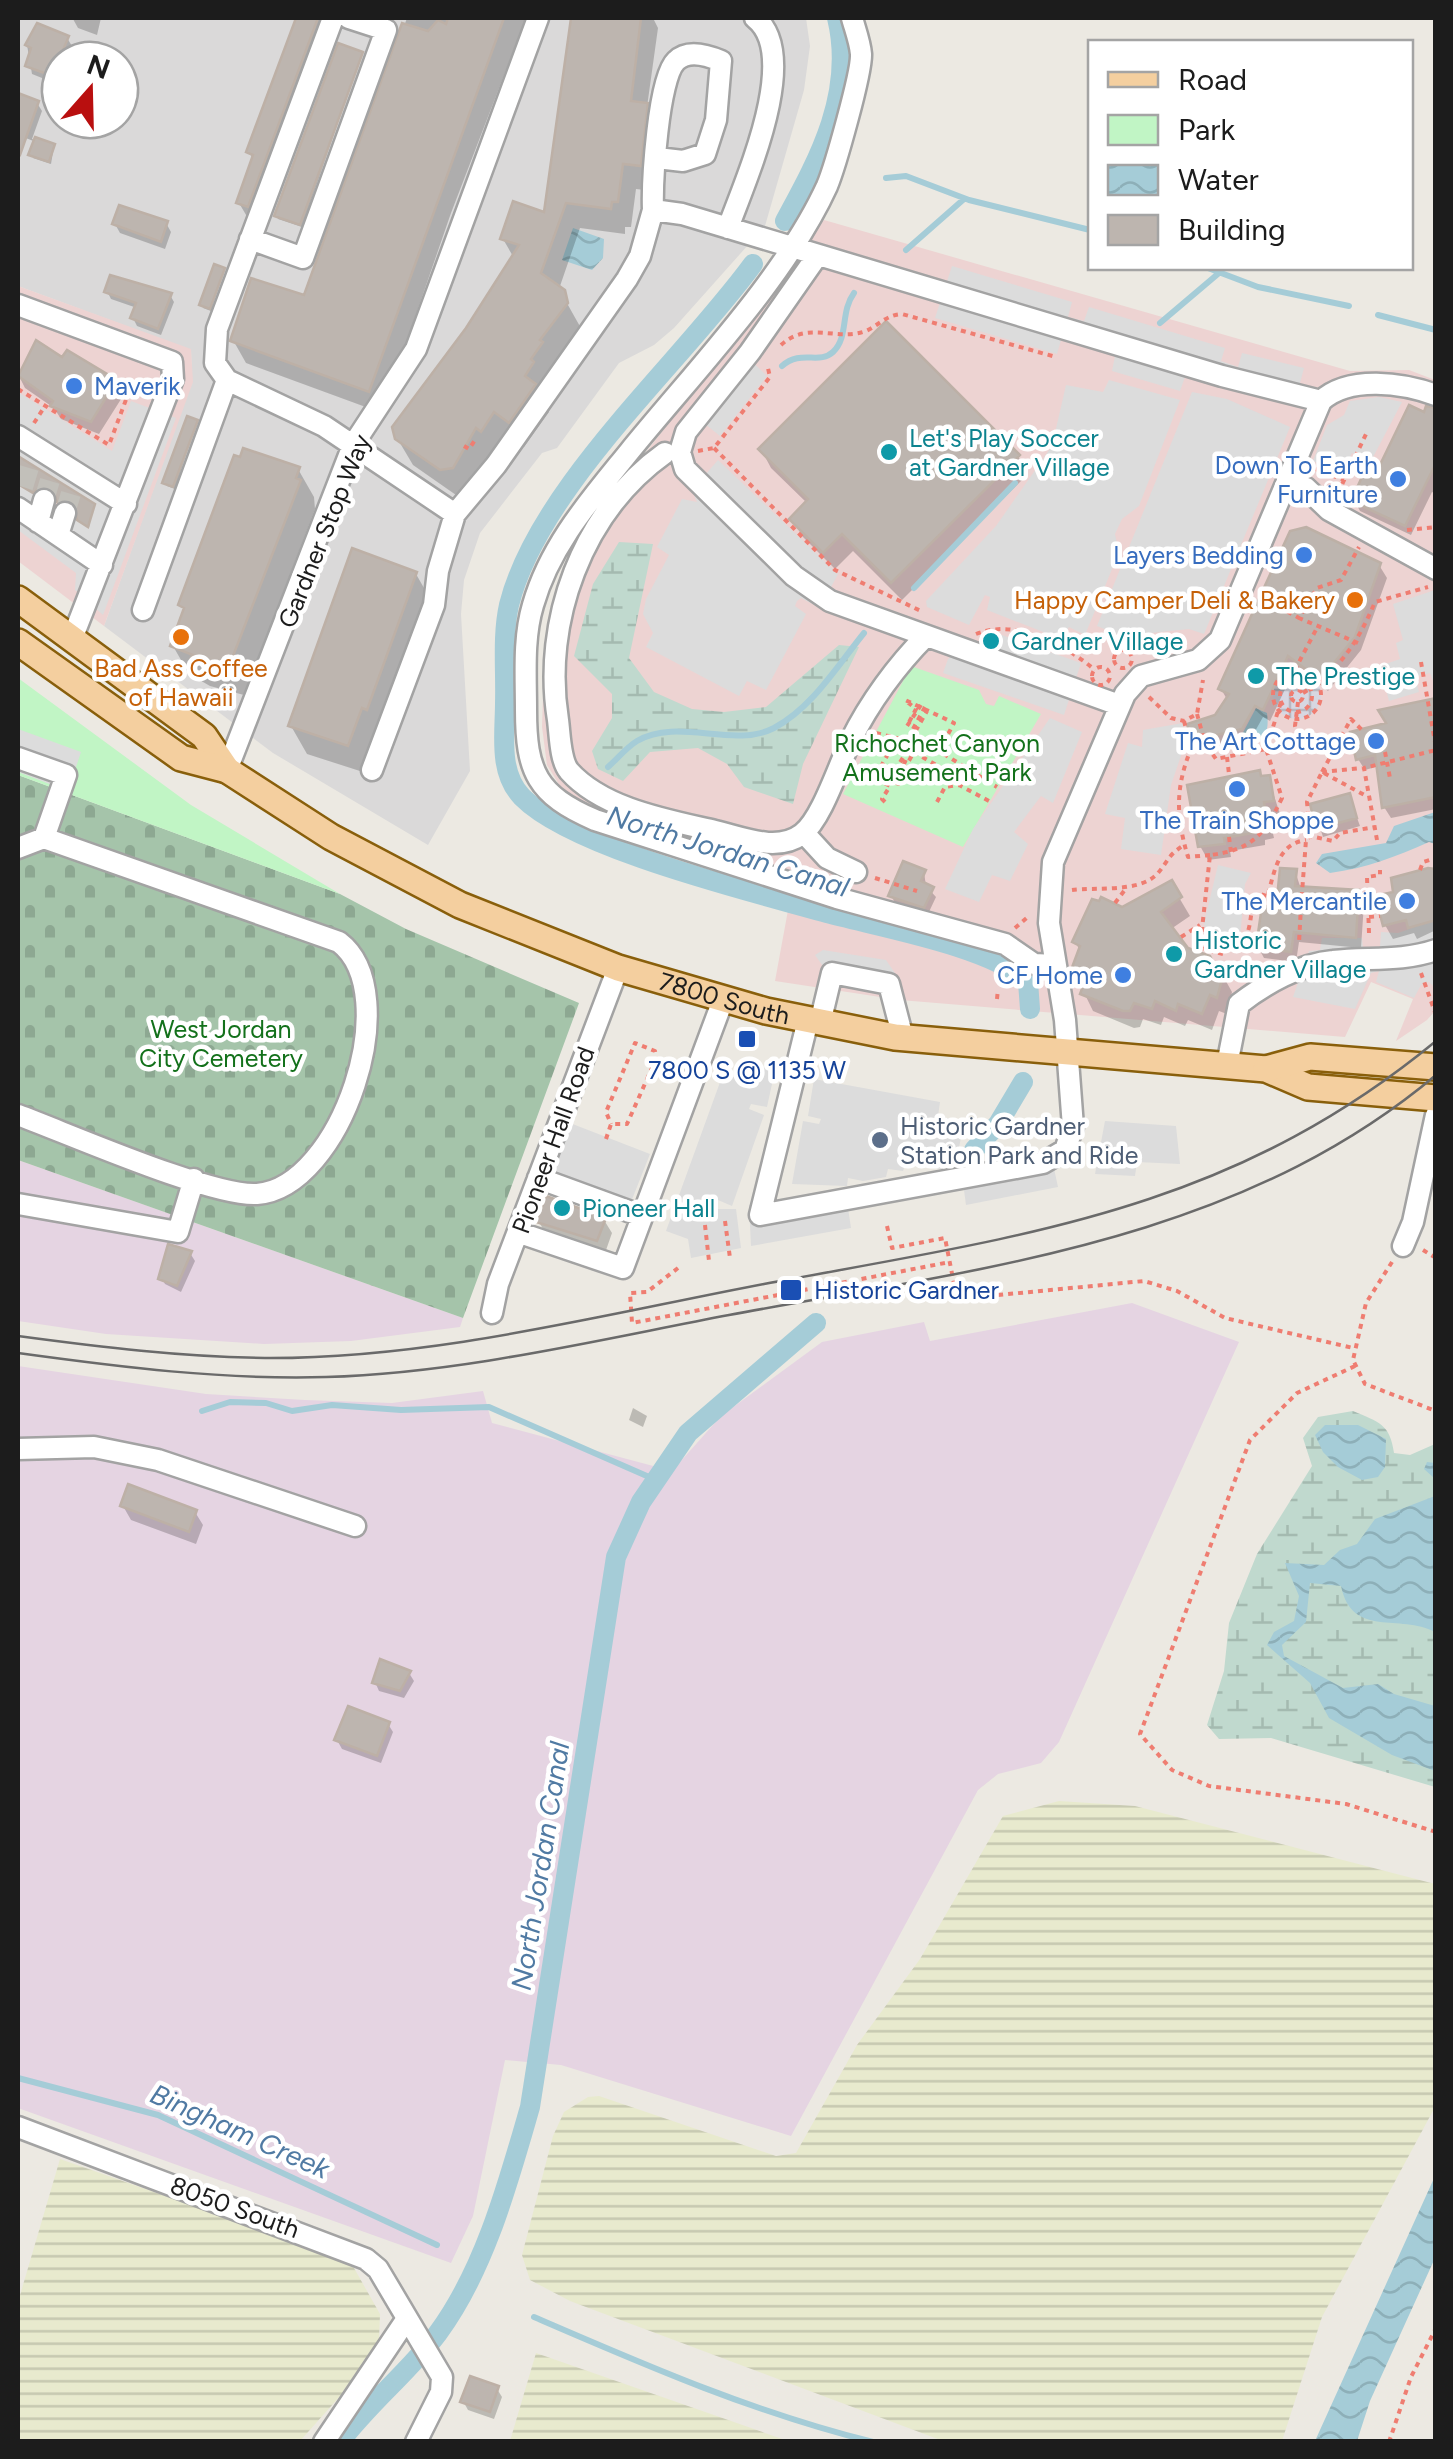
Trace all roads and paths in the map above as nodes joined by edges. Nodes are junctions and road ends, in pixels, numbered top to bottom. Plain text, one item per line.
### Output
1 (333, 18) edge
2 (349, 18) edge
3 (538, 18) edge
4 (755, 18) edge
5 (852, 18) edge
6 (657, 158) junction
7 (653, 210) junction
8 (728, 228) junction
9 (250, 239) junction
10 (790, 248) junction
11 (816, 256) junction
12 (18, 305) edge
13 (1056, 357) dead end
14 (228, 380) junction
15 (18, 388) edge
16 (1436, 395) edge
17 (127, 397) dead end
18 (1321, 401) junction
19 (1366, 434) dead end
20 (476, 440) dead end
21 (353, 445) junction
22 (464, 446) dead end
23 (714, 448) junction
24 (28, 449) edge
25 (694, 452) dead end
26 (665, 453) dead end
27 (1309, 476) dead end
28 (1287, 480) junction
29 (1344, 480) junction
30 (1324, 484) dead end
31 (19, 500) edge
32 (44, 500) tunnel mouth
33 (126, 504) junction
34 (65, 513) tunnel mouth
35 (455, 514) junction
36 (38, 522) junction
37 (1436, 528) edge
38 (1403, 531) dead end
39 (1372, 532) junction
40 (58, 535) junction
41 (102, 566) junction
42 (1434, 577) edge
43 (1257, 594) dead end
44 (18, 599) edge
45 (143, 610) dead end
46 (1299, 618) junction
47 (927, 625) junction
48 (1318, 626) junction
49 (972, 636) dead end
50 (72, 639) junction
51 (18, 642) edge
52 (1358, 643) junction
53 (1421, 662) dead end
54 (1116, 665) dead end
55 (1095, 670) dead end
56 (1109, 671) dead end
57 (1294, 671) junction
58 (1299, 681) junction
59 (1277, 682) junction
60 (1286, 685) junction
61 (1319, 685) junction
62 (1310, 688) junction
63 (1298, 696) junction
64 (1311, 704) junction
65 (1281, 705) junction
66 (1119, 706) junction
67 (924, 708) junction
68 (1197, 714) dead end
69 (1297, 715) junction
70 (1184, 721) dead end
71 (860, 725) junction
72 (1362, 730) dead end
73 (1206, 745) junction
74 (1190, 749) junction
75 (1266, 749) junction
76 (1436, 749) edge
77 (910, 750) junction
78 (1302, 750) dead end
79 (939, 751) junction
80 (1385, 752) dead end
81 (1229, 755) junction
82 (18, 758) edge
83 (1387, 762) junction
84 (940, 767) dead end
85 (1364, 768) junction
86 (227, 770) junction
87 (372, 770) dead end
88 (1322, 772) junction
89 (1229, 774) dead end
90 (904, 776) dead end
91 (1390, 778) dead end
92 (896, 782) junction
93 (990, 782) junction
94 (871, 784) dead end
95 (997, 787) dead end
96 (981, 796) junction
97 (1369, 798) junction
98 (989, 801) dead end
99 (936, 802) dead end
100 (1375, 827) junction
101 (804, 833) junction
102 (1229, 837) dead end
103 (44, 838) junction
104 (1308, 838) junction
105 (1377, 840) dead end
106 (1184, 845) junction
107 (18, 848) edge
108 (1232, 852) junction
109 (1210, 855) junction
110 (1436, 858) edge
111 (1380, 870) dead end
112 (1420, 870) dead end
113 (856, 872) joint
114 (1129, 885) junction
115 (917, 890) dead end
116 (1066, 894) dead end
117 (1268, 894) junction
118 (1115, 904) dead end
119 (1302, 906) junction
120 (1312, 906) dead end
121 (1380, 916) dead end
122 (1369, 917) junction
123 (1200, 925) junction
124 (1250, 930) junction
125 (1258, 931) dead end
126 (1369, 932) dead end
127 (1181, 937) dead end
128 (1244, 939) dead end
129 (1299, 943) dead end
130 (1222, 954) dead end
131 (1426, 954) edge
132 (1055, 966) junction
133 (618, 968) junction
134 (998, 989) dead end
135 (723, 1000) junction
136 (996, 1000) dead end
137 (1436, 1015) edge
138 (814, 1022) junction
139 (903, 1038) junction
140 (1067, 1053) junction
141 (1227, 1065) junction
142 (1436, 1067) edge
143 (1266, 1069) junction
144 (1436, 1098) edge
145 (18, 1102) edge
146 (1436, 1115) edge
147 (27, 1118) edge
148 (611, 1124) junction
149 (606, 1139) dead end
150 (538, 1178) junction
151 (194, 1179) junction
152 (18, 1204) edge
153 (642, 1216) junction
154 (725, 1221) dead end
155 (705, 1225) dead end
156 (887, 1226) dead end
157 (520, 1232) junction
158 (1403, 1246) joint
159 (730, 1258) dead end
160 (710, 1262) dead end
161 (950, 1262) junction
162 (678, 1268) dead end
163 (492, 1312) dead end
164 (1353, 1348) junction
165 (1355, 1366) junction
166 (1436, 1410) edge
167 (18, 1450) edge
168 (355, 1526) dead end
169 (1436, 1832) edge
170 (18, 2126) edge
171 (411, 2328) junction
172 (1436, 2328) edge
173 (324, 2442) edge
174 (416, 2442) edge
175 (1388, 2442) edge

1 - 9 street
2 - 9 street
3 - 21 street, Gardner Stop Way
4 - 8 street
5 - 10 street
6 - 6 street
6 - 7 street
7 - 8 street
7 - 35 street
8 - 10 street
9 - 14 street
10 - 11 street
10 - 132 street
11 - 18 street
11 - 47 street
12 - 33 street
13 - 23 path
14 - 21 street
14 - 45 street
15 - 17 path
16 - 18 street
18 - 28 street
19 - 29 path
20 - 22 path
21 - 35 street
21 - 86 street, Gardner Stop Way
23 - 25 path
23 - 47 path
24 - 33 street
26 - 101 street
27 - 29 path
28 - 39 street
28 - 66 street
29 - 30 path
31 - 36 street
32 - 36 street
33 - 41 street
34 - 40 street
35 - 87 street
36 - 40 street
37 - 38 path
39 - 42 street
39 - 46 path
40 - 41 street
41 - 50 street
42 - 52 path
43 - 46 path
44 - 50 main road, 7800 South
46 - 48 path
47 - 66 street
47 - 71 street
48 - 52 path
48 - 57 path
49 - 55 path
50 - 86 main road, 7800 South
51 - 86 main road, 7800 South
52 - 61 path
53 - 76 path
54 - 56 path
57 - 59 path
57 - 60 path
57 - 61 path
58 - 60 path
58 - 62 path
58 - 63 path
59 - 60 path
59 - 65 path
60 - 63 path
60 - 65 path
61 - 62 path
61 - 69 path
62 - 63 path
62 - 64 path
63 - 64 path
63 - 65 path
63 - 69 path
64 - 69 path
65 - 69 path
65 - 75 path
66 - 132 street
67 - 67 path
67 - 79 path
68 - 73 path
69 - 78 path
70 - 74 path
71 - 77 path
71 - 101 street
72 - 88 path
73 - 74 path
73 - 81 path
74 - 106 path
75 - 81 path
75 - 108 path
76 - 83 path
77 - 79 path
77 - 84 path
77 - 92 path
77 - 92 path
77 - 94 path
79 - 93 path
80 - 83 path
81 - 89 path
82 - 103 street
83 - 85 path
83 - 91 path
85 - 88 path
85 - 97 path
86 - 133 main road, 7800 South
88 - 97 path
88 - 104 path
90 - 92 path
93 - 95 path
93 - 96 path
96 - 98 path
96 - 99 path
97 - 100 path
100 - 104 path
100 - 105 path
101 - 113 street
102 - 108 path
103 - 107 street
103 - 151 street
104 - 117 path
104 - 119 path
106 - 109 path
106 - 114 path
108 - 109 path
109 - 123 path
110 - 112 path
111 - 122 path
113 - 115 path
114 - 116 path
114 - 118 path
117 - 119 path
117 - 124 path
119 - 120 path
119 - 129 path
121 - 122 path
122 - 126 path
123 - 127 path
123 - 130 path
124 - 125 path
124 - 128 path
131 - 137 path
131 - 141 street
132 - 140 street
133 - 135 main road, 7800 South
133 - 150 street, Pioneer Hall Road
134 - 136 path
135 - 138 main road, 7800 South
135 - 153 street
138 - 139 main road, 7800 South
138 - 139 street
138 - 140 street
139 - 140 main road, 7800 South
140 - 141 main road, 7800 South
141 - 143 main road, 7800 South
142 - 143 main road, 7800 South
143 - 144 main road, 7800 South
145 - 147 street
146 - 158 street
147 - 151 street
148 - 148 path
148 - 149 path
150 - 153 street
150 - 157 street, Pioneer Hall Road
151 - 152 street
153 - 157 street
154 - 159 path
155 - 160 path
156 - 161 path
157 - 163 street, Pioneer Hall Road
158 - 164 path
161 - 162 path
161 - 164 path
164 - 165 path
165 - 166 path
165 - 169 path
167 - 168 street
170 - 171 street, 8050 South
171 - 173 street
171 - 174 street, 8050 South
172 - 175 path

